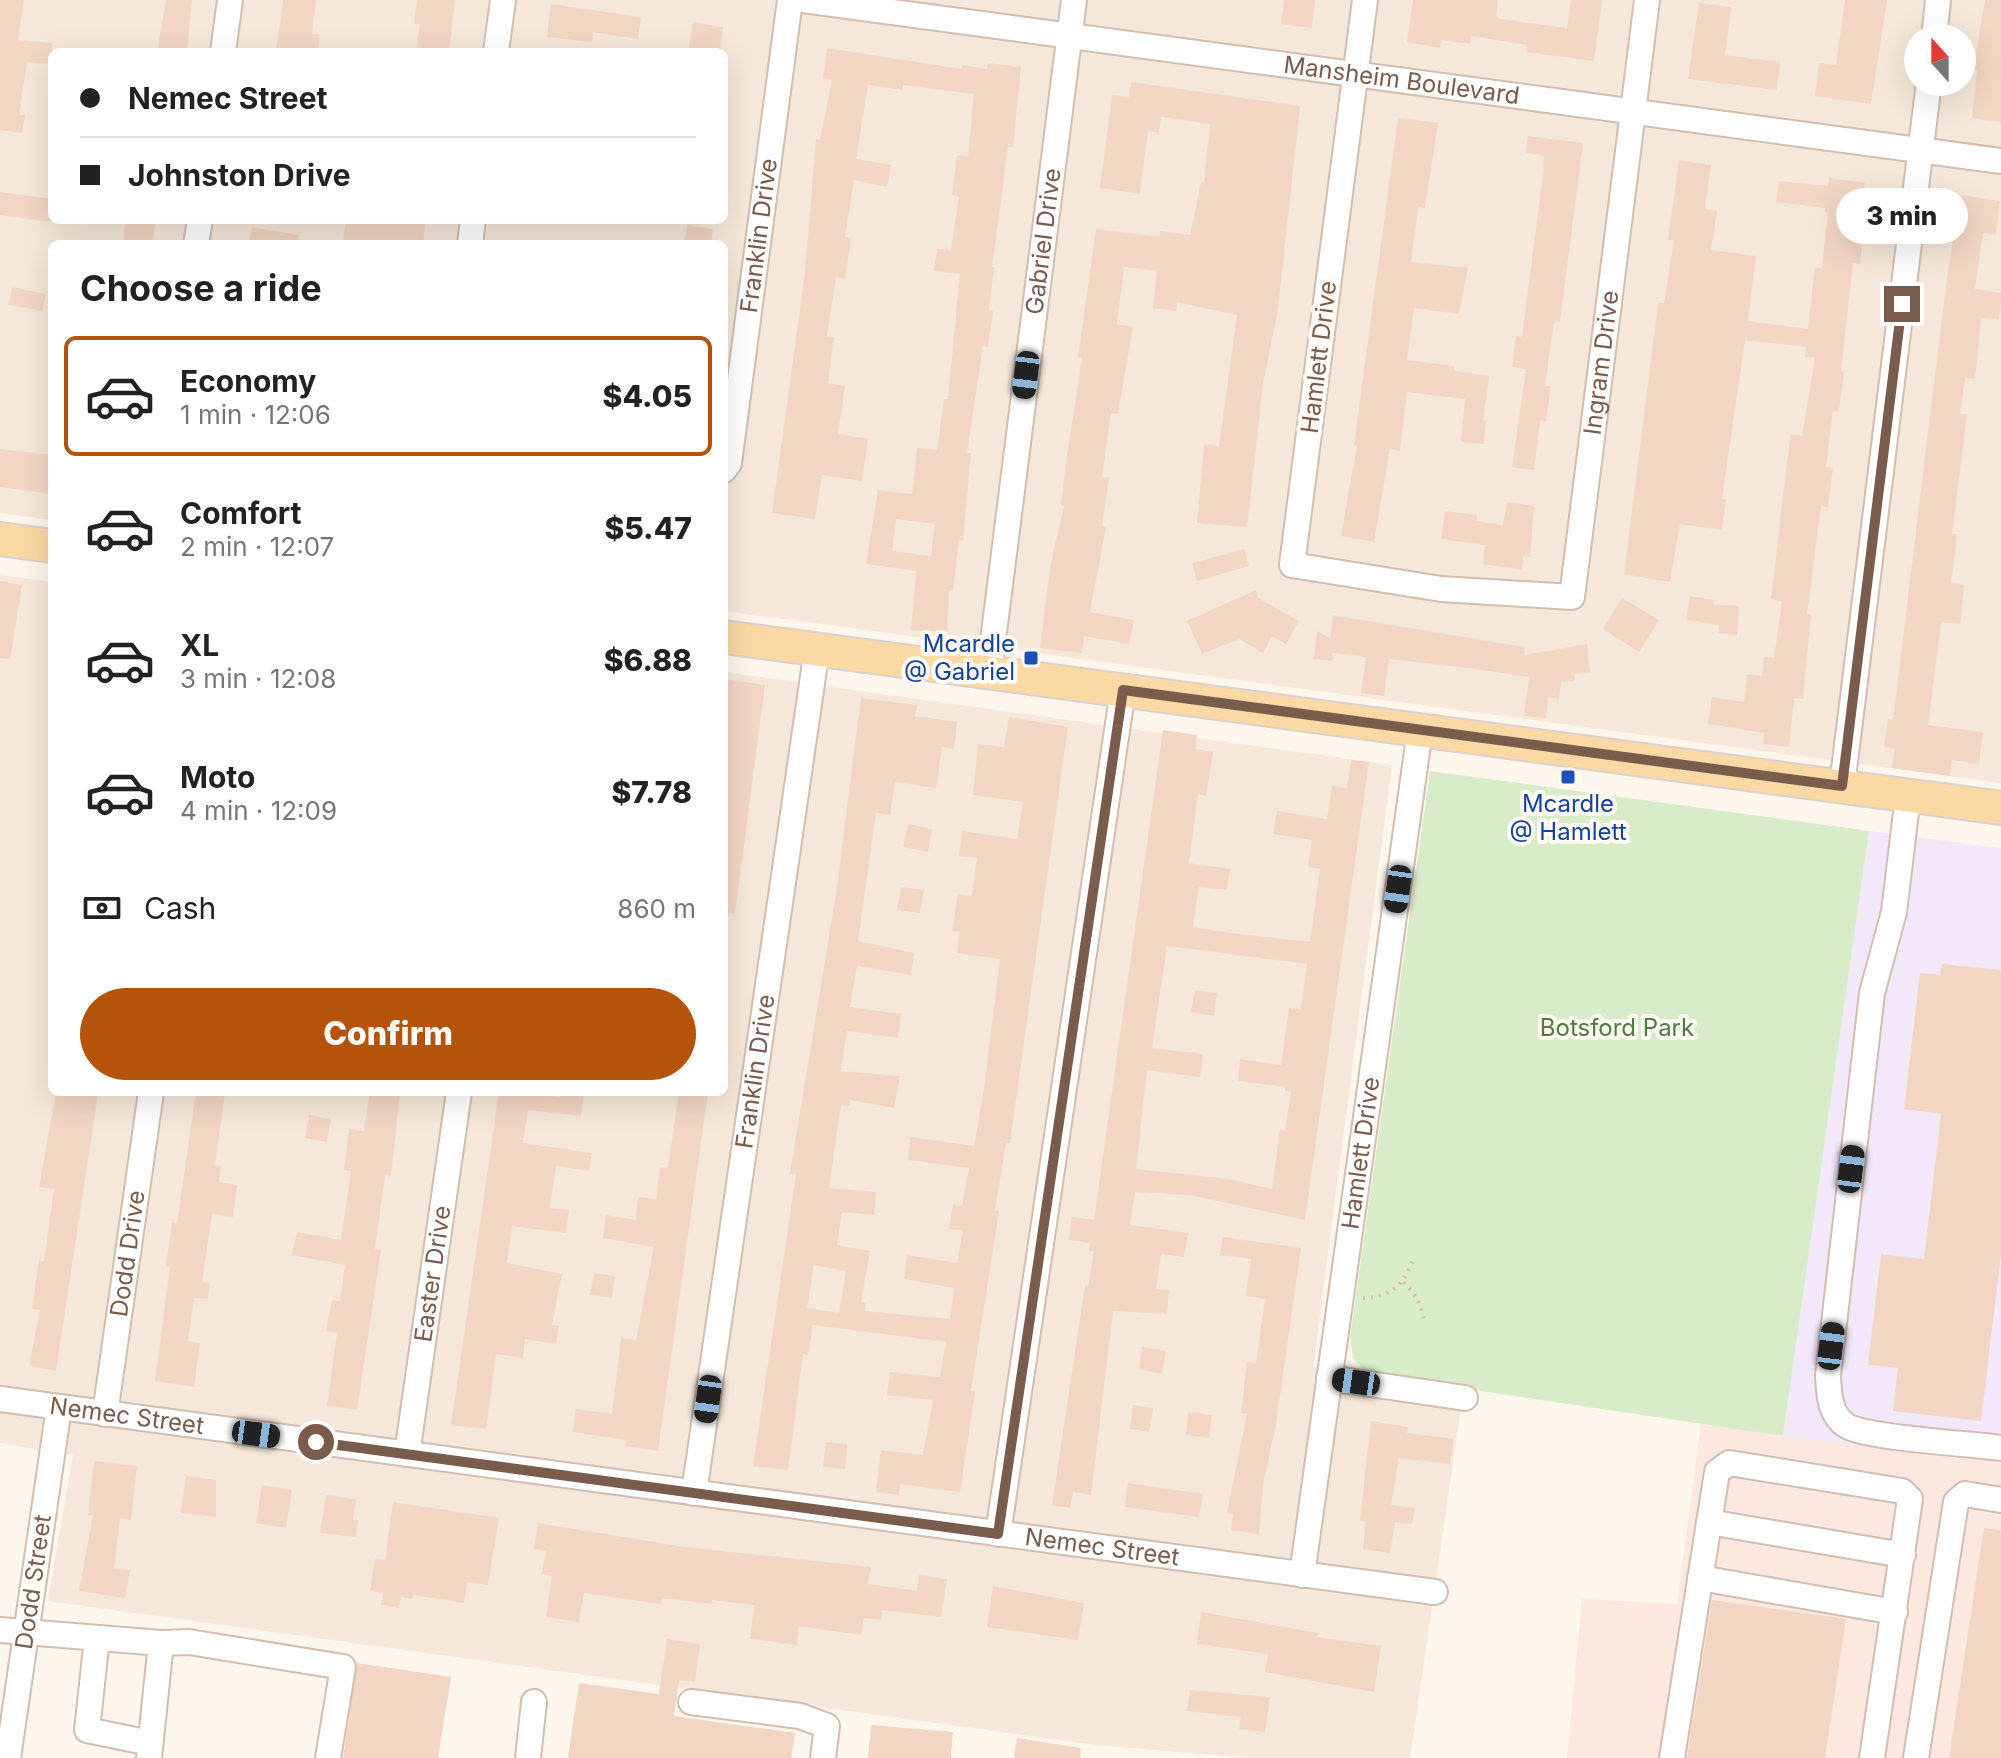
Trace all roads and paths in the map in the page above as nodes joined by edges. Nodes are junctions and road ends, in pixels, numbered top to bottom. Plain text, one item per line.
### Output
1 (230, 0) edge
2 (503, 0) edge
3 (790, 0) edge
4 (803, 0) edge
5 (1074, 0) edge
6 (1365, 0) edge
7 (1647, 0) edge
8 (1938, 0) edge
9 (1935, 24) edge
10 (1069, 36) junction
11 (224, 48) edge
12 (497, 48) edge
13 (1355, 74) junction
14 (1927, 96) edge
15 (1633, 111) junction
16 (1921, 150) junction
17 (2001, 161) edge
18 (728, 457) edge
19 (0, 539) edge
20 (48, 545) edge
21 (1441, 589) joint
22 (728, 638) edge
23 (817, 649) junction
24 (989, 672) junction
25 (1123, 690) junction
26 (1420, 730) junction
27 (1842, 786) junction
28 (1908, 796) junction
29 (2001, 808) edge
30 (150, 1096) edge
31 (458, 1096) edge
32 (1414, 1258) dead end
33 (1404, 1282) junction
34 (1341, 1296) junction
35 (1425, 1321) dead end
36 (1329, 1378) junction
37 (1465, 1398) dead end
38 (0, 1399) edge
39 (59, 1407) junction
40 (105, 1414) junction
41 (2001, 1448) edge
42 (407, 1454) junction
43 (694, 1493) junction
44 (2001, 1500) edge
45 (1709, 1522) junction
46 (998, 1534) junction
47 (1903, 1555) junction
48 (1302, 1575) junction
49 (1700, 1578) junction
50 (1435, 1592) dead end
51 (1895, 1612) junction
52 (0, 1630) edge
53 (26, 1633) junction
54 (97, 1638) junction
55 (161, 1643) junction
56 (534, 1702) dead end
57 (691, 1702) dead end
58 (149, 1750) edge
59 (8, 1758) edge
60 (328, 1758) edge
61 (528, 1758) edge
62 (823, 1758) edge
63 (1672, 1758) edge
64 (1872, 1758) edge
65 (1916, 1758) edge

1 - 11 street
2 - 12 street
3 - 18 street, Franklin Drive
4 - 10 street, Mansheim Boulevard
5 - 10 street, Gabriel Drive
6 - 13 street, Hamlett Drive
7 - 15 street, Ingram Drive
8 - 9 street
10 - 13 street, Mansheim Boulevard
10 - 24 street, Gabriel Drive
13 - 15 street, Mansheim Boulevard
13 - 21 street, Hamlett Drive
14 - 16 street
15 - 16 street, Mansheim Boulevard
15 - 21 street, Ingram Drive
16 - 17 street, Mansheim Boulevard
16 - 27 street
19 - 20 main road
22 - 23 main road
23 - 24 main road
23 - 43 street, Franklin Drive
24 - 25 main road
25 - 26 main road
25 - 46 street
26 - 27 main road
26 - 34 street, Hamlett Drive
27 - 28 main road
28 - 29 main road
28 - 41 street
30 - 40 street, Dodd Drive
31 - 42 street, Easter Drive
32 - 33 path
33 - 34 path
33 - 35 path
34 - 36 street, Hamlett Drive
36 - 37 street
36 - 48 street, Hamlett Drive
38 - 39 street, Nemec Street
39 - 40 street, Nemec Street
39 - 53 street, Dodd Street
40 - 42 street, Nemec Street
42 - 43 street, Nemec Street
43 - 46 street, Nemec Street
44 - 65 street
45 - 47 street
45 - 47 street
45 - 49 street
46 - 48 street, Nemec Street
47 - 51 street
48 - 50 street, Nemec Street
49 - 51 street
49 - 63 street
51 - 64 street
52 - 53 street
53 - 54 street
53 - 59 street, Dodd Street
54 - 55 street
54 - 58 street
55 - 58 street
55 - 60 street
56 - 61 street
57 - 62 street

